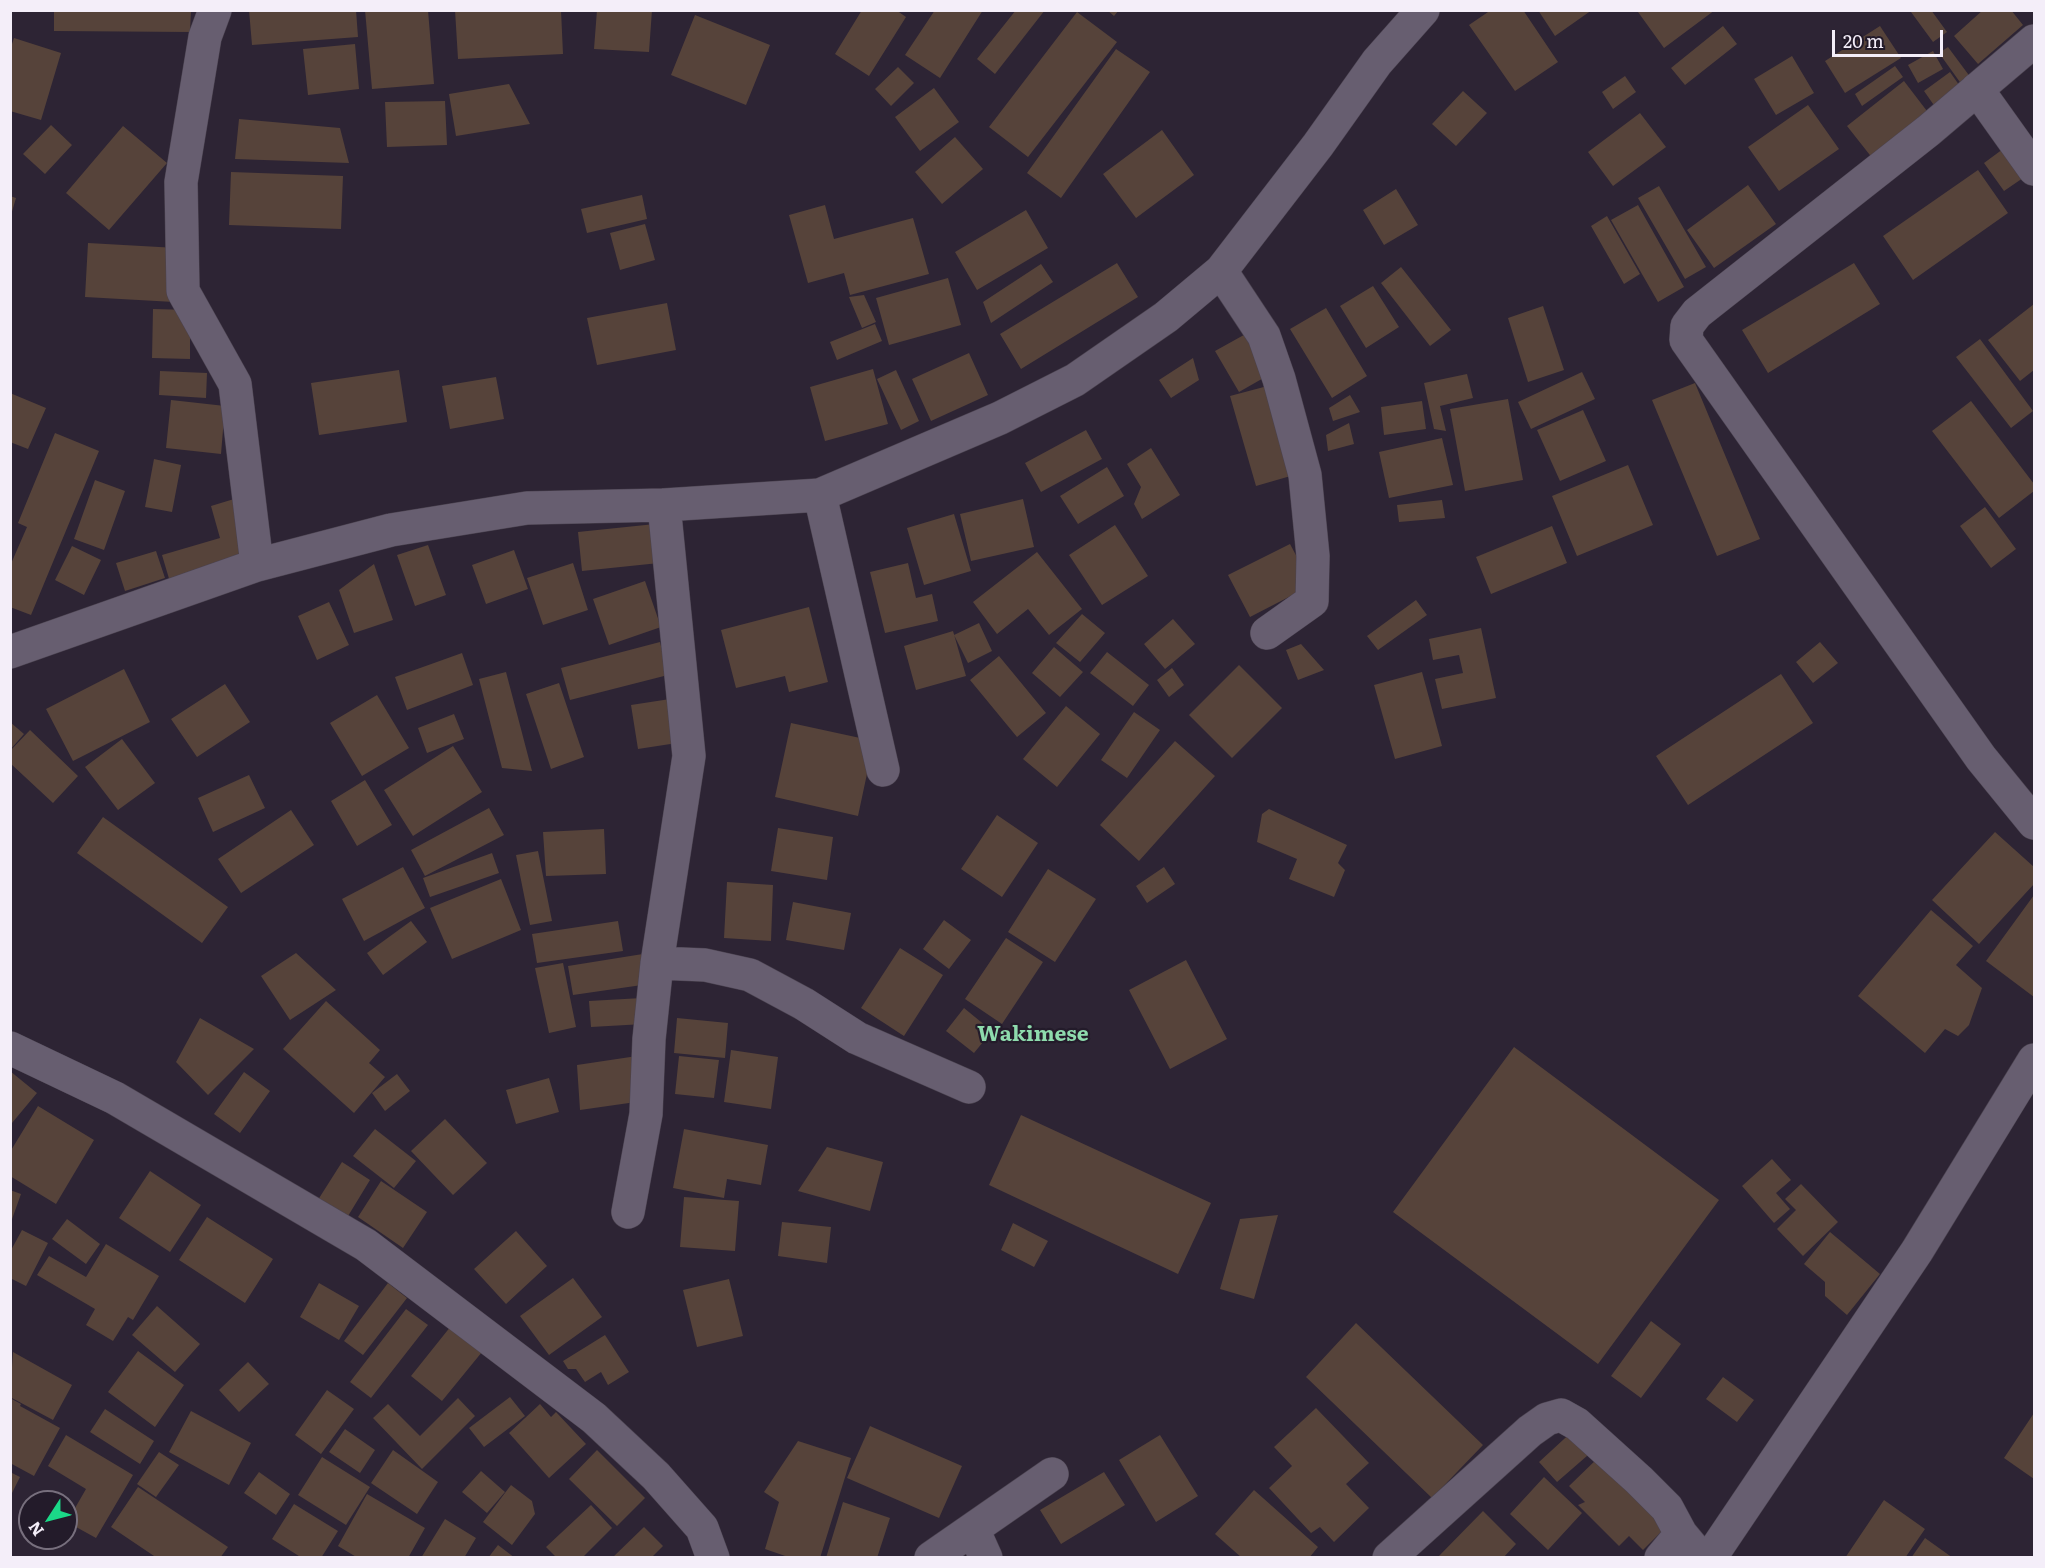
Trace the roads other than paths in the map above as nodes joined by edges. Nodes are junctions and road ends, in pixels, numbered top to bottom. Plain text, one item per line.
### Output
1 (215, 10) edge
2 (1423, 10) edge
3 (2034, 41) edge
4 (1977, 89) junction
5 (2034, 169) edge
6 (1221, 272) junction
7 (820, 495) junction
8 (664, 505) junction
9 (257, 565) junction
10 (1267, 633) dead end
11 (10, 652) edge
12 (884, 770) dead end
13 (2034, 823) edge
14 (657, 963) junction
15 (10, 1048) edge
16 (2034, 1060) edge
17 (969, 1087) dead end
18 (628, 1212) dead end
19 (1052, 1474) dead end
20 (980, 1543) edge
21 (1681, 1550) edge
22 (713, 1557) edge
23 (931, 1557) edge
24 (1389, 1557) edge
25 (1710, 1557) edge

1 - 9 street
2 - 6 street
3 - 4 street
4 - 5 street
4 - 13 street
6 - 7 street
6 - 10 street
7 - 8 street
7 - 12 street
8 - 9 street
8 - 14 street
9 - 11 street
14 - 17 street
14 - 18 street
15 - 22 street
16 - 25 street
19 - 20 street
20 - 23 street
21 - 24 street

